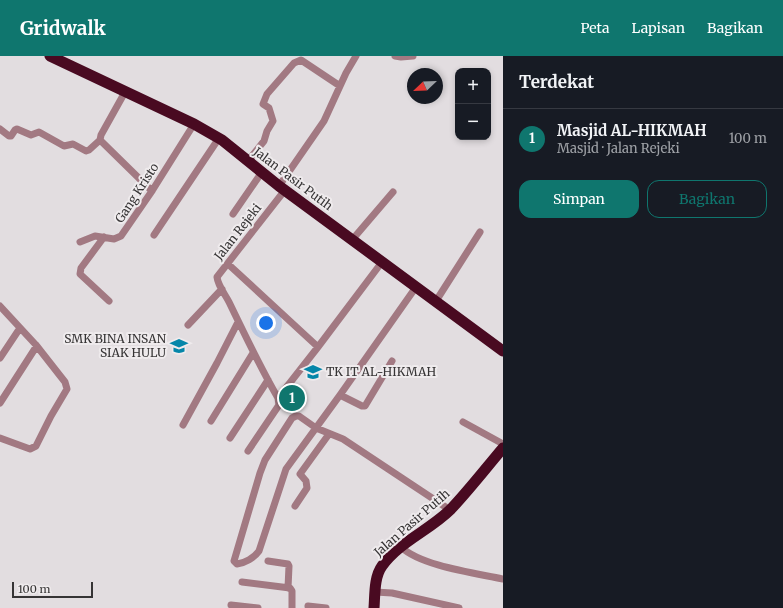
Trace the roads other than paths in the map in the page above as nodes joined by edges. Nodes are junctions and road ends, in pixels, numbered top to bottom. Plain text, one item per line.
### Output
1 (50, 56) edge
2 (356, 56) edge
3 (395, 56) edge
4 (413, 56) edge
5 (340, 86) junction
6 (125, 92) junction
7 (194, 124) junction
8 (0, 129) edge
9 (219, 138) junction
10 (100, 140) junction
11 (248, 161) junction
12 (262, 172) junction
13 (282, 188) junction
14 (152, 191) junction
15 (393, 192) dead end
16 (234, 214) dead end
17 (480, 232) dead end
18 (154, 235) dead end
19 (104, 238) junction
20 (352, 240) junction
21 (80, 242) dead end
22 (382, 262) junction
23 (228, 264) junction
24 (416, 287) junction
25 (222, 289) junction
26 (109, 301) dead end
27 (436, 301) junction
28 (1, 309) edge
29 (238, 322) junction
30 (188, 325) dead end
31 (20, 328) junction
32 (36, 345) junction
33 (318, 347) junction
34 (503, 350) edge
35 (253, 353) junction
36 (0, 358) edge
37 (392, 361) dead end
38 (268, 380) junction
39 (340, 395) junction
40 (278, 398) junction
41 (0, 403) edge
42 (211, 421) dead end
43 (463, 422) dead end
44 (183, 425) dead end
45 (316, 428) junction
46 (329, 434) junction
47 (0, 438) edge
48 (230, 438) dead end
49 (503, 444) edge
50 (503, 448) edge
51 (248, 451) dead end
52 (295, 506) dead end
53 (450, 510) junction
54 (401, 547) junction
55 (268, 561) dead end
56 (503, 579) edge
57 (242, 582) dead end
58 (288, 588) junction
59 (375, 592) junction
60 (232, 605) dead end
61 (308, 606) dead end
62 (258, 608) edge
63 (292, 608) edge
64 (326, 608) edge
65 (374, 608) edge
66 (460, 608) edge

1 - 6 highway, Jalan Pasir Putih
2 - 5 street, Jalan Rejeki
3 - 4 street
5 - 11 street
5 - 13 street, Jalan Rejeki
6 - 7 highway, Jalan Pasir Putih
6 - 10 street
7 - 9 highway, Jalan Pasir Putih
7 - 14 street, Gang Kristo
8 - 10 street
9 - 11 highway, Jalan Pasir Putih
9 - 18 street
10 - 14 street
11 - 12 highway, Jalan Pasir Putih
12 - 13 highway, Jalan Pasir Putih
12 - 16 street
13 - 20 highway, Jalan Pasir Putih
13 - 23 street, Jalan Rejeki
14 - 19 street, Gang Kristo
15 - 20 street
17 - 27 street
19 - 21 street, Gang Kristo
19 - 26 street
20 - 22 highway, Jalan Pasir Putih
22 - 24 highway, Jalan Pasir Putih
22 - 33 street
23 - 25 street, Jalan Rejeki
23 - 33 street
24 - 27 highway, Jalan Pasir Putih
24 - 39 street
25 - 29 street, Jalan Rejeki
25 - 30 street
27 - 34 highway, Jalan Pasir Putih
28 - 31 street
29 - 35 street, Jalan Rejeki
29 - 44 street
31 - 32 street
31 - 36 street
32 - 41 street
32 - 47 street
33 - 40 street
35 - 38 street, Jalan Rejeki
35 - 42 street
37 - 39 street
38 - 40 street, Jalan Rejeki
38 - 48 street
39 - 45 street
40 - 51 street
43 - 49 street
45 - 45 street
45 - 46 street
46 - 52 street
46 - 53 street
50 - 53 highway, Jalan Pasir Putih
53 - 54 highway, Jalan Pasir Putih
54 - 56 street
54 - 59 highway, Jalan Pasir Putih
55 - 58 street
57 - 58 street
58 - 63 street
59 - 65 highway, Jalan Pasir Putih
59 - 66 street
60 - 62 street
61 - 64 street

